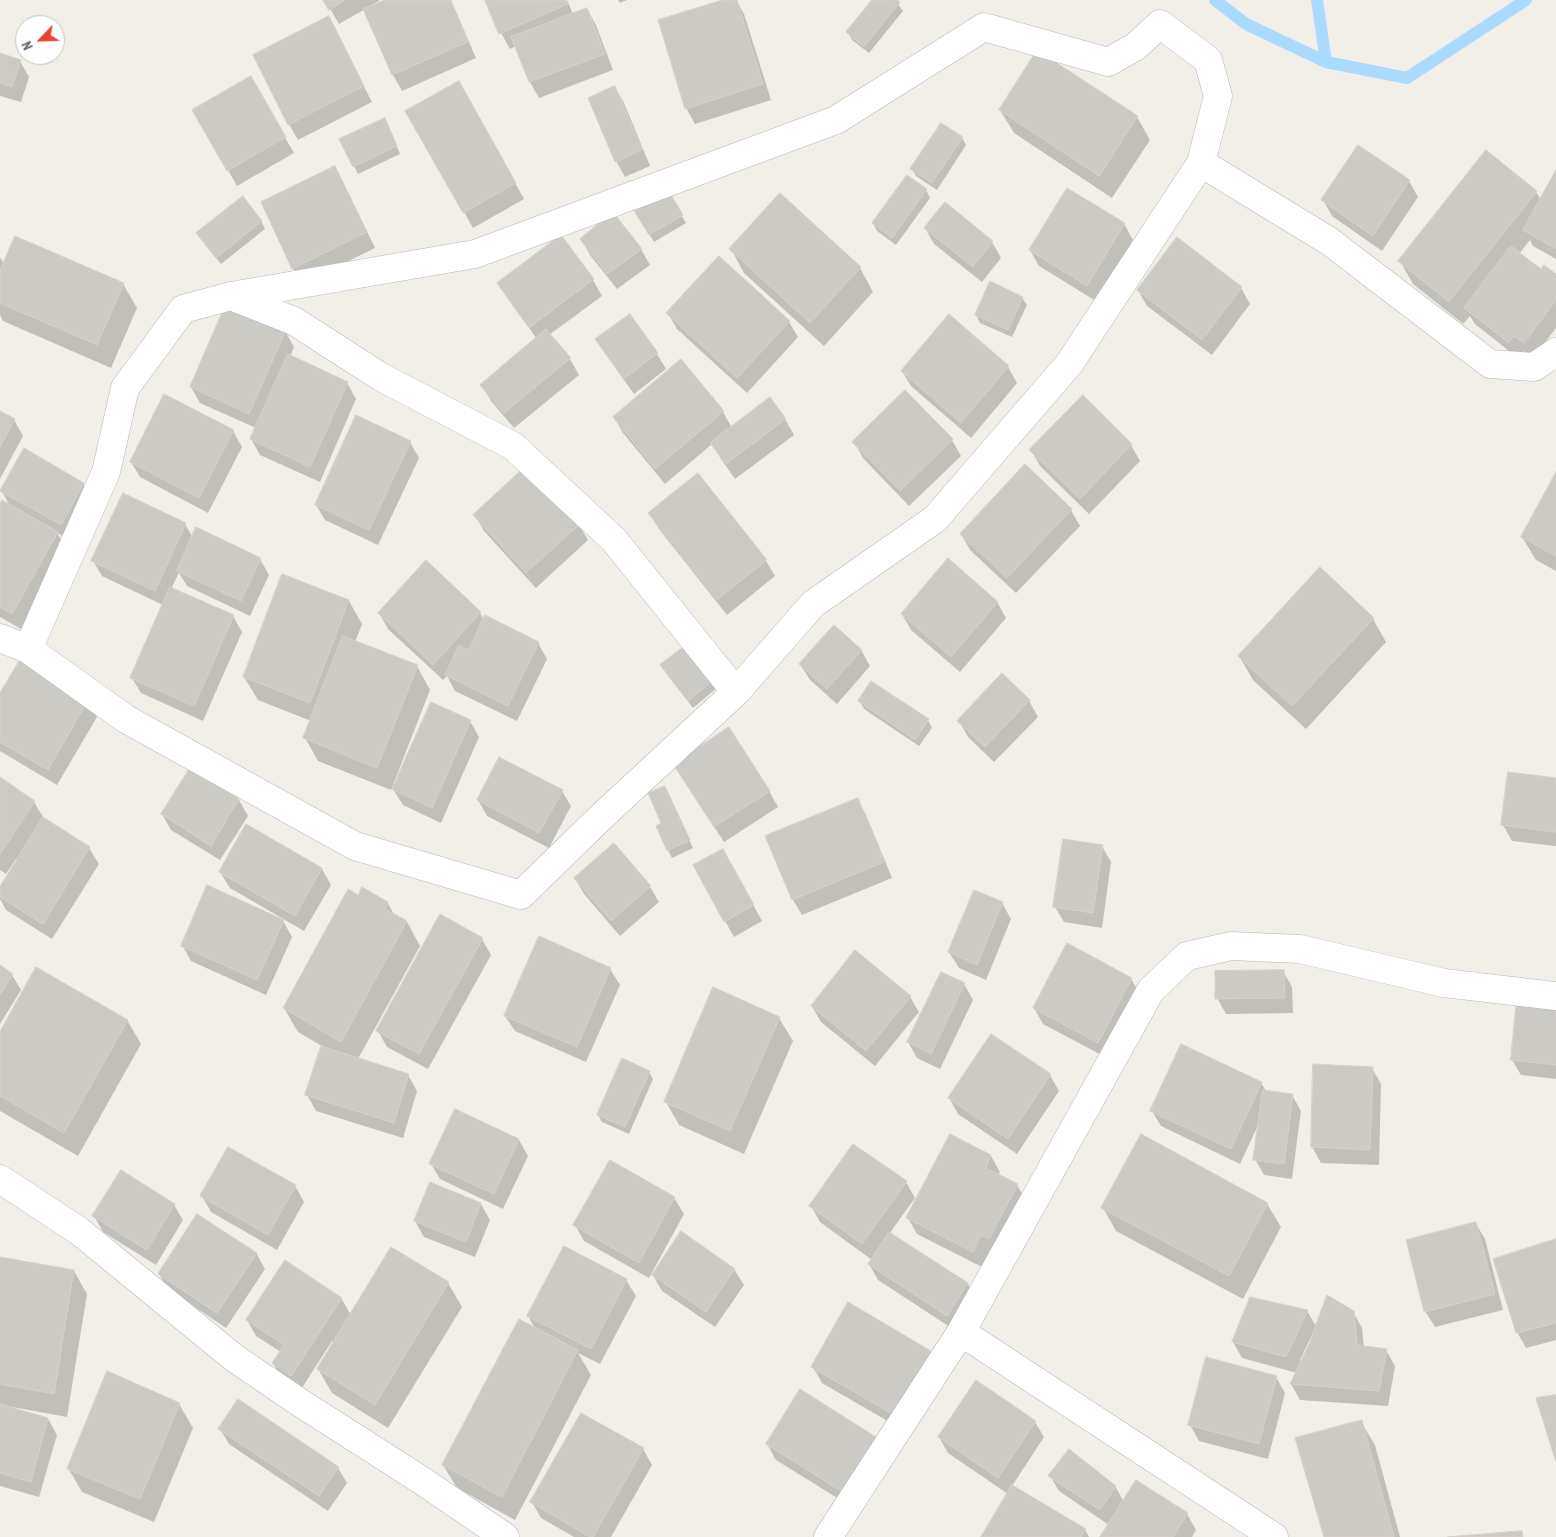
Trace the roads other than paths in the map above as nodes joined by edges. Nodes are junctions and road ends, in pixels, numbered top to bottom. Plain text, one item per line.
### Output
1 (1201, 163) junction
2 (231, 296) junction
3 (1556, 352) edge
4 (0, 638) edge
5 (28, 649) junction
6 (736, 692) junction
7 (1556, 996) edge
8 (0, 1180) edge
9 (961, 1332) junction
10 (505, 1537) edge
11 (828, 1537) edge
12 (1274, 1537) edge

1 - 2 street
1 - 3 street
1 - 6 street
2 - 5 street
2 - 6 street
4 - 5 street
5 - 6 street
7 - 9 street
8 - 10 street
9 - 11 street
9 - 12 street

